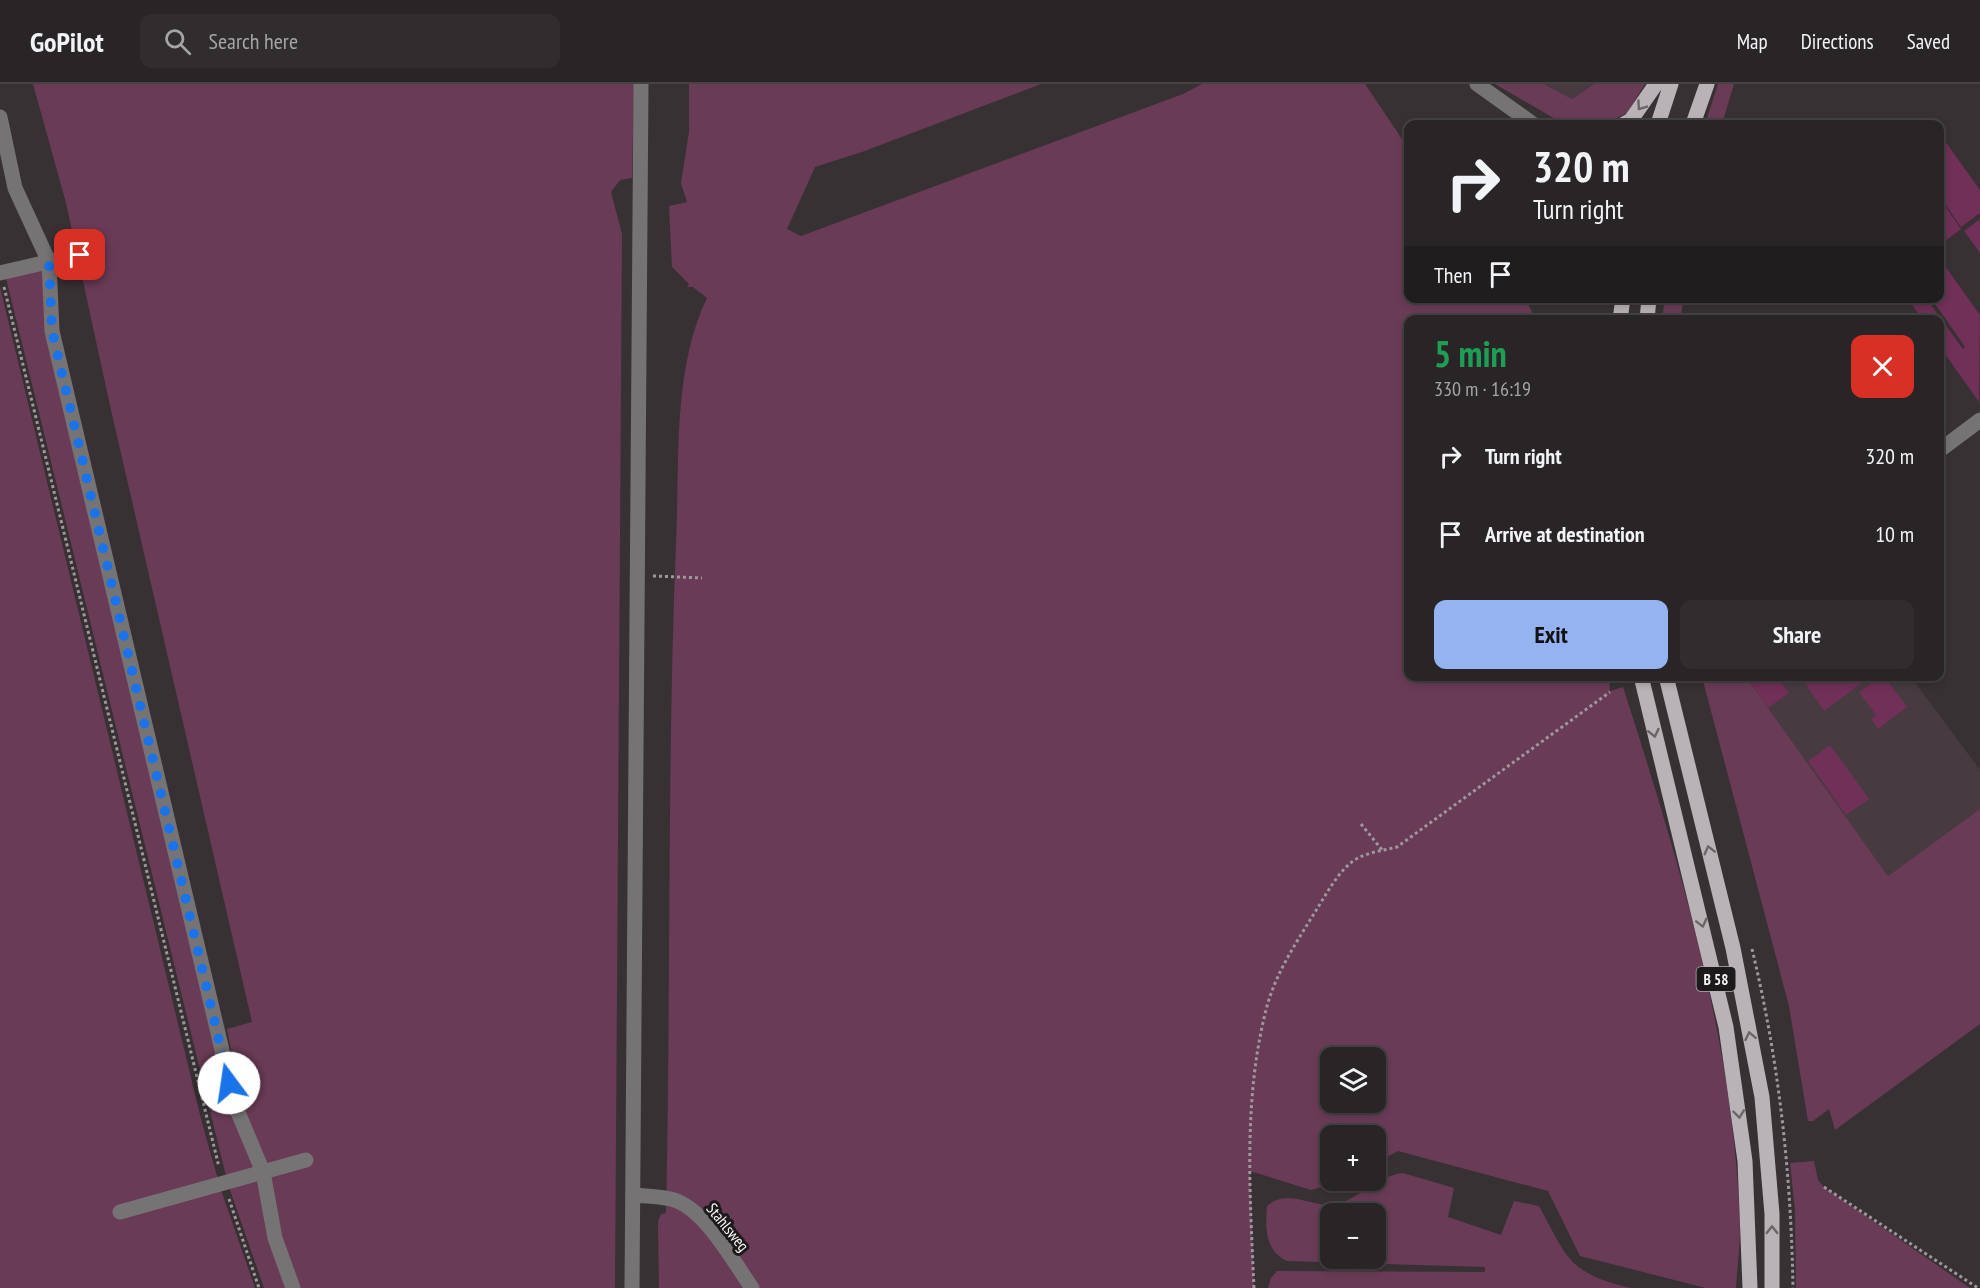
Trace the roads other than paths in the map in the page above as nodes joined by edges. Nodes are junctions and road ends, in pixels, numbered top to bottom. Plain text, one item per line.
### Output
1 (641, 84) edge
2 (1477, 84) edge
3 (1656, 84) edge
4 (1671, 84) edge
5 (1707, 84) edge
6 (0, 117) edge
7 (1528, 120) edge
8 (1631, 120) edge
9 (1659, 120) edge
10 (1695, 120) edge
11 (91, 252) dead end
12 (49, 262) junction
13 (0, 273) edge
14 (1980, 420) edge
15 (1944, 447) edge
16 (1642, 681) edge
17 (1667, 681) edge
18 (306, 1160) dead end
19 (263, 1172) junction
20 (633, 1196) junction
21 (120, 1212) dead end
22 (293, 1288) edge
23 (632, 1288) edge
24 (752, 1288) edge
25 (1750, 1288) edge
26 (1772, 1288) edge

1 - 20 street
2 - 7 street
3 -> 8 main road
4 - 9 main road
5 - 10 main road
6 - 12 street
11 - 12 street
12 - 13 street
12 - 19 street
14 - 15 street
16 -> 25 main road, B 58
26 -> 17 main road, B 58
18 - 19 street
19 - 21 street
19 - 22 street
20 - 23 street
20 - 24 street, Stahlsweg

